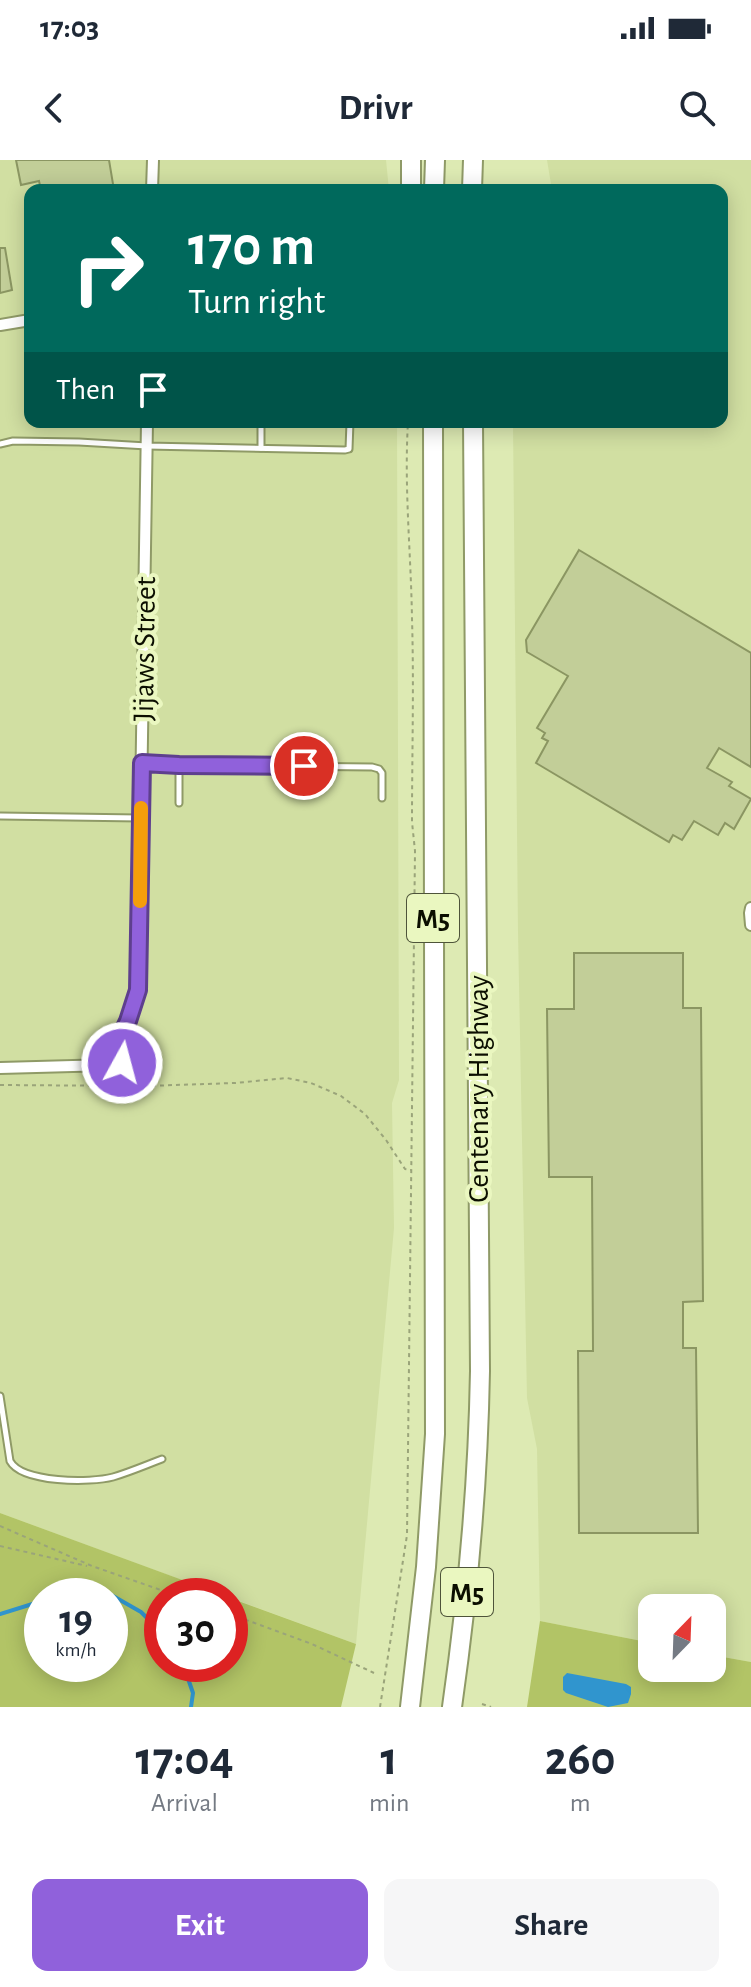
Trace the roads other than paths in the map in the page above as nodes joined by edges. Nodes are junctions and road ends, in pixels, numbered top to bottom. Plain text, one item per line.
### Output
1 (153, 160) edge
2 (411, 160) edge
3 (435, 160) edge
4 (473, 160) edge
5 (152, 184) edge
6 (411, 184) edge
7 (434, 184) edge
8 (472, 184) edge
9 (24, 321) edge
10 (0, 325) edge
11 (147, 428) edge
12 (261, 428) edge
13 (350, 428) edge
14 (433, 428) edge
15 (473, 428) edge
16 (0, 444) edge
17 (147, 446) junction
18 (261, 448) junction
19 (142, 763) junction
20 (179, 765) junction
21 (382, 798) dead end
22 (179, 803) dead end
23 (0, 816) edge
24 (141, 818) junction
25 (751, 908) edge
26 (751, 925) edge
27 (122, 1063) junction
28 (146, 1064) dead end
29 (0, 1068) edge
30 (0, 1396) edge
31 (162, 1459) dead end
32 (457, 1673) junction
33 (475, 1706) edge
34 (410, 1707) edge
35 (452, 1707) edge

1 - 5 street
2 - 6 highway
3 - 7 highway
4 - 8 highway
9 - 10 street
11 - 17 street, Jijaws Street
12 - 18 lane
13 - 18 lane
14 - 34 highway, Centenary Highway / M5
15 - 32 highway, Centenary Highway / M5
16 - 17 lane
17 - 18 lane
17 - 19 street, Jijaws Street
19 - 20 lane
19 - 24 street, Jijaws Street
20 - 21 lane
20 - 22 lane
23 - 24 lane
24 - 27 street, Jijaws Street
25 - 26 street
27 - 28 street
27 - 29 street
30 - 31 lane
32 - 33 highway
32 - 35 highway, Centenary Highway / M5

